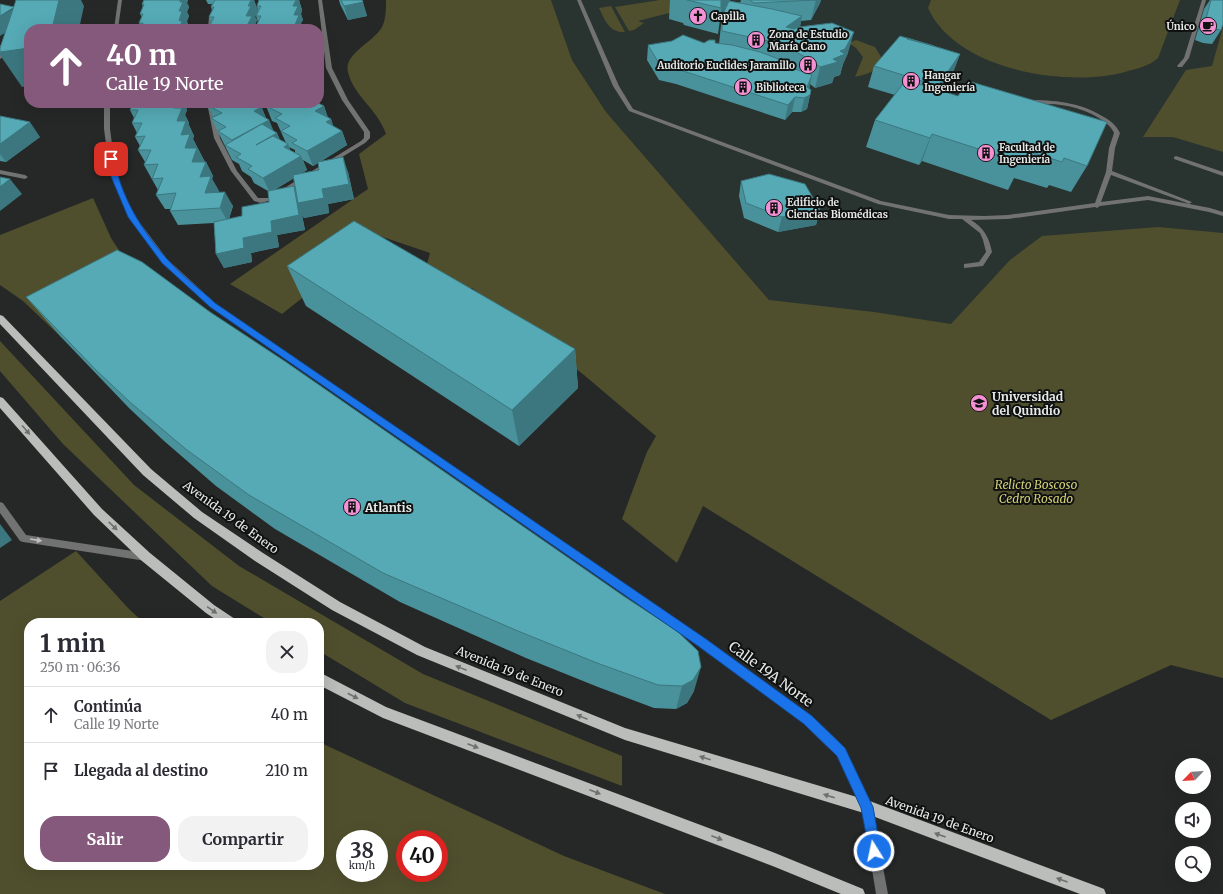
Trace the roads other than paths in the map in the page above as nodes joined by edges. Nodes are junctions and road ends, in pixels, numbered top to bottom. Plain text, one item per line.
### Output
1 (120, 0) edge
2 (320, 0) edge
3 (579, 0) edge
4 (1204, 0) edge
5 (220, 10) edge
6 (117, 24) edge
7 (210, 24) edge
8 (323, 24) edge
9 (324, 30) edge
10 (0, 46) edge
11 (0, 57) edge
12 (1180, 66) dead end
13 (1024, 102) edge
14 (107, 108) edge
15 (211, 108) edge
16 (1176, 158) dead end
17 (0, 172) edge
18 (1109, 172) junction
19 (1223, 174) edge
20 (25, 177) dead end
21 (1097, 206) junction
22 (1210, 210) junction
23 (1223, 214) edge
24 (962, 217) junction
25 (966, 266) dead end
26 (0, 318) edge
27 (0, 401) edge
28 (0, 506) edge
29 (146, 557) junction
30 (224, 618) edge
31 (324, 681) edge
32 (866, 807) junction
33 (858, 894) edge
34 (882, 894) edge
35 (1099, 894) edge

1 - 6 street
2 - 8 street
3 - 24 street
4 - 12 street
5 - 7 street
9 - 15 street
10 - 11 street
13 - 18 street
14 - 32 street, Calle 19A Norte
16 - 19 street
17 - 20 street
18 - 21 street
18 - 22 street
21 - 22 street
21 - 24 street
22 - 23 street
24 - 25 street
32 -> 26 main road, Avenida 19 de Enero
27 -> 29 main road
28 -> 29 street
29 -> 30 main road
31 -> 33 main road
32 - 34 street, Calle 19A Norte
35 -> 32 main road, Avenida 19 de Enero

